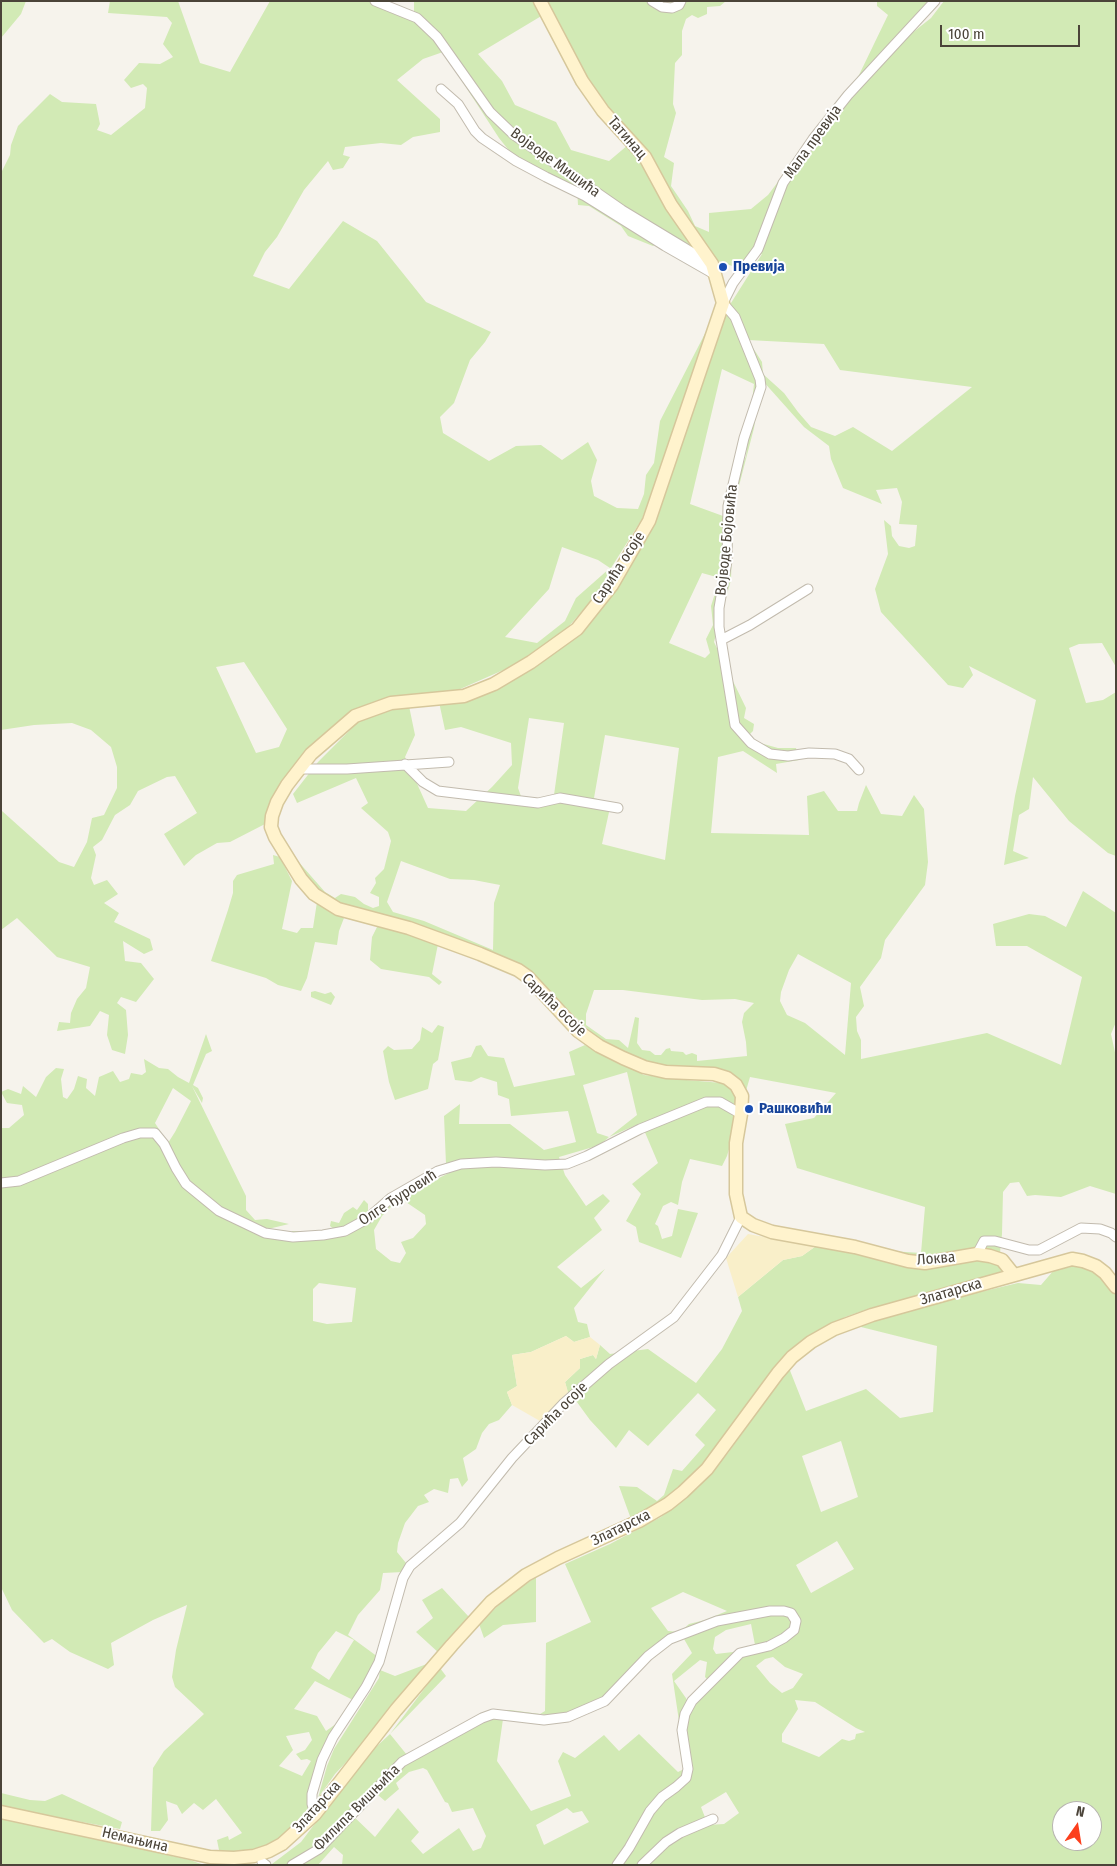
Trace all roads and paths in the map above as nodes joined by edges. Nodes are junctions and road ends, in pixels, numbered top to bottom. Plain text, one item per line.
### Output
1 (375, 1) edge
2 (540, 1) edge
3 (652, 1) edge
4 (681, 1) edge
5 (935, 1) edge
6 (441, 88) dead end
7 (713, 269) junction
8 (724, 303) junction
9 (808, 589) dead end
10 (721, 640) junction
11 (449, 762) dead end
12 (405, 764) junction
13 (299, 769) junction
14 (860, 770) dead end
15 (618, 808) dead end
16 (741, 1114) junction
17 (1, 1183) edge
18 (741, 1217) junction
19 (1116, 1238) edge
20 (977, 1254) junction
21 (1014, 1275) junction
22 (1116, 1288) edge
23 (1, 1812) edge
24 (315, 1814) junction
25 (713, 1819) dead end
26 (269, 1851) junction
27 (214, 1861) edge
28 (236, 1861) edge
29 (262, 1864) edge
30 (292, 1865) edge
31 (617, 1865) edge
32 (642, 1865) edge

1 - 7 street, Војводе Мишића
2 - 7 street, Татинац
3 - 4 street
5 - 8 street, Мала превија
6 - 7 street, Војводе Мишића
7 - 8 street
8 - 10 street, Војводе Бојовића
8 - 13 street, Сарића осоје
9 - 10 street
10 - 14 street, Војводе Бојовића
11 - 12 street
12 - 13 street
12 - 15 street
13 - 16 street, Сарића осоје
16 - 17 street, Олге Ђуровић
16 - 18 street, Сарића осоје
18 - 20 street, Локва
18 - 24 street, Сарића осоје
19 - 20 street
20 - 21 street, Локва
21 - 22 street
21 - 24 street, Златарска
23 - 27 street, Немањина
24 - 26 street, Златарска
25 - 32 street
26 - 28 street, Немањина
26 - 29 street
27 - 28 street, Немањина
30 - 31 street, Филипа Вишњића

